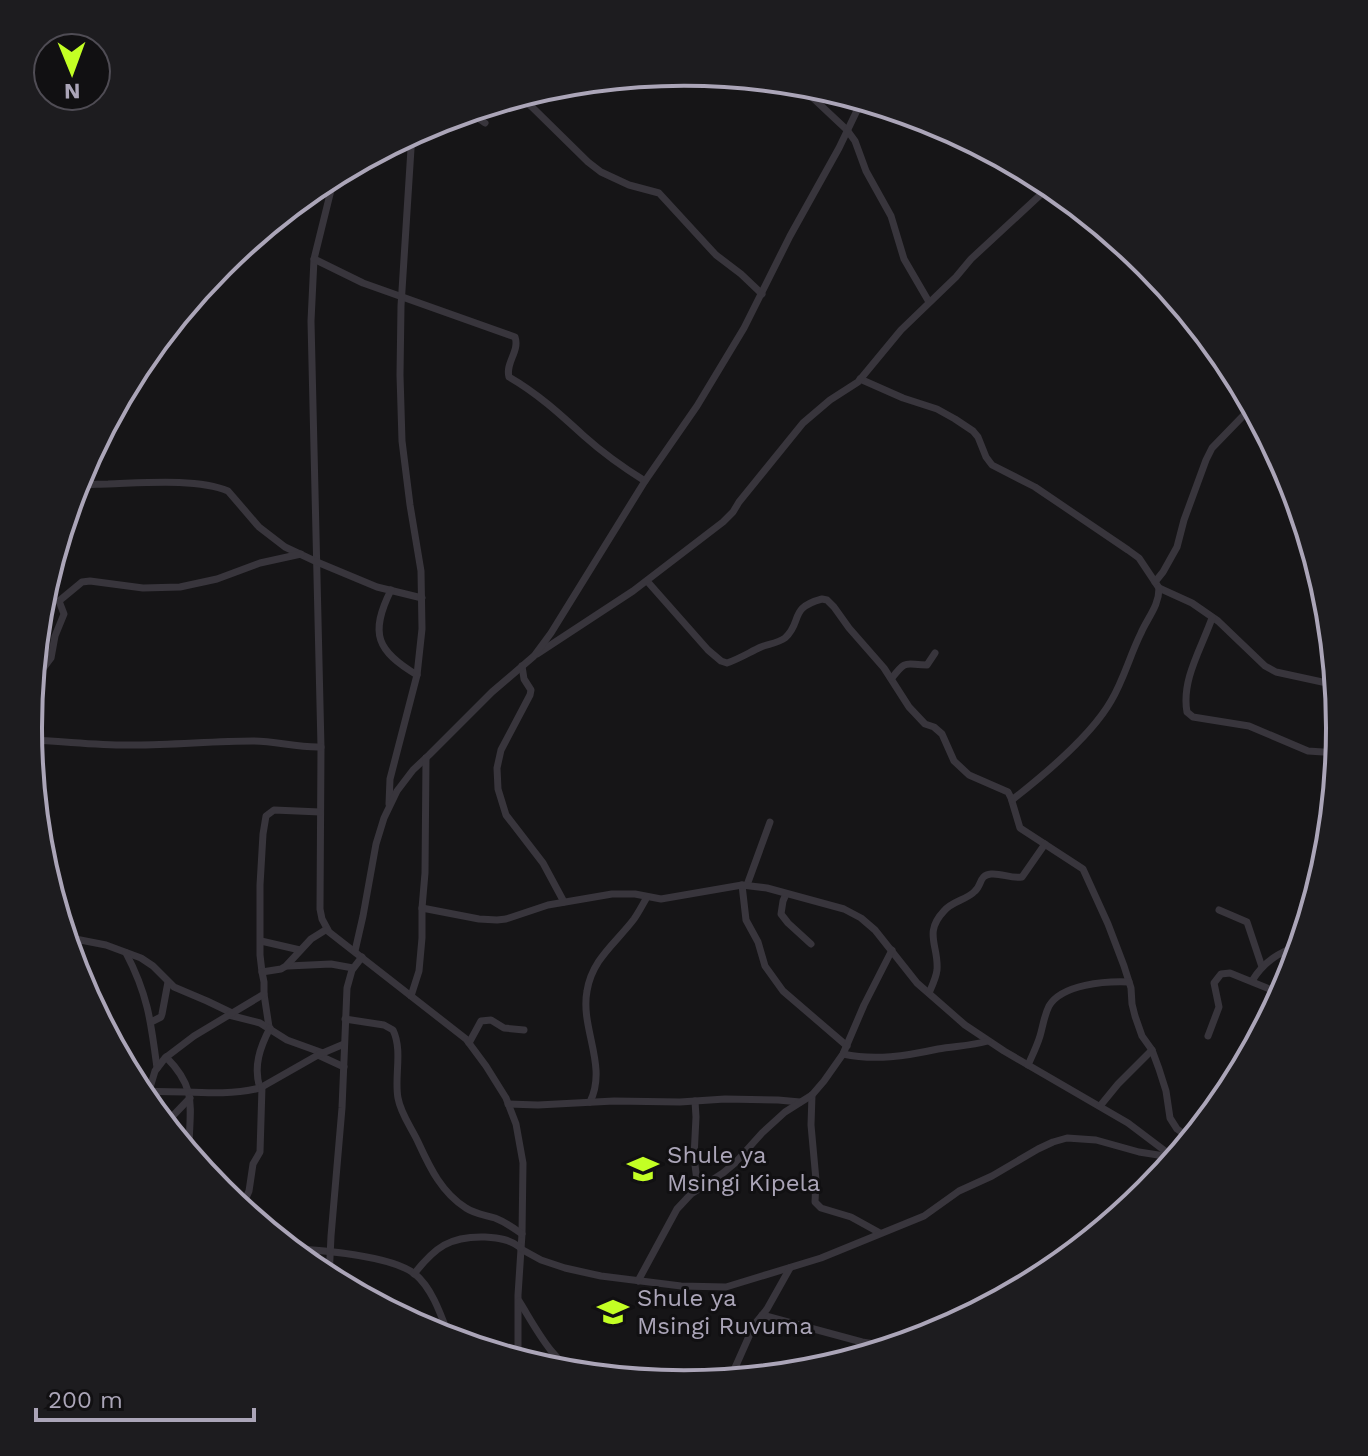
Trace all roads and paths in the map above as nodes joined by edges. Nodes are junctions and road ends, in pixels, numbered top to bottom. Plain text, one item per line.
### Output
1 (814, 99) edge
2 (530, 105) edge
3 (857, 110) edge
4 (480, 119) edge
5 (485, 123) dead end
6 (847, 130) junction
7 (411, 147) edge
8 (331, 192) edge
9 (1041, 194) edge
10 (314, 259) junction
11 (762, 294) junction
12 (402, 296) junction
13 (929, 302) junction
14 (860, 379) junction
15 (1244, 415) edge
16 (645, 481) junction
17 (90, 484) edge
18 (301, 554) junction
19 (317, 562) junction
20 (647, 581) junction
21 (1157, 585) junction
22 (391, 590) junction
23 (422, 598) junction
24 (1212, 618) junction
25 (935, 653) dead end
26 (534, 656) junction
27 (45, 666) edge
28 (522, 666) junction
29 (417, 675) junction
30 (892, 678) junction
31 (1325, 683) edge
32 (42, 741) edge
33 (321, 747) junction
34 (1325, 752) edge
35 (426, 758) junction
36 (1012, 800) junction
37 (389, 807) junction
38 (320, 812) junction
39 (770, 822) dead end
40 (1045, 844) junction
41 (744, 885) junction
42 (786, 894) junction
43 (647, 897) junction
44 (564, 902) junction
45 (422, 908) junction
46 (1219, 910) dead end
47 (327, 929) junction
48 (78, 940) edge
49 (261, 941) junction
50 (811, 944) dead end
51 (300, 950) junction
52 (892, 950) junction
53 (1286, 950) edge
54 (355, 951) junction
55 (126, 953) junction
56 (362, 957) junction
57 (286, 966) junction
58 (1262, 967) junction
59 (353, 968) junction
60 (262, 972) junction
61 (1252, 981) junction
62 (168, 982) junction
63 (1129, 982) junction
64 (1270, 989) edge
65 (929, 993) junction
66 (264, 994) junction
67 (411, 996) junction
68 (230, 1014) junction
69 (345, 1019) junction
70 (151, 1022) junction
71 (270, 1027) junction
72 (524, 1030) dead end
73 (1208, 1036) dead end
74 (988, 1041) junction
75 (469, 1043) junction
76 (344, 1044) junction
77 (845, 1050) junction
78 (1152, 1050) junction
79 (320, 1054) junction
80 (166, 1057) junction
81 (1028, 1065) junction
82 (344, 1067) junction
83 (157, 1068) junction
84 (151, 1086) edge
85 (261, 1088) junction
86 (155, 1092) edge
87 (190, 1095) junction
88 (812, 1095) junction
89 (695, 1101) junction
90 (590, 1102) junction
91 (800, 1102) junction
92 (508, 1104) junction
93 (1100, 1106) junction
94 (172, 1115) edge
95 (1182, 1133) edge
96 (189, 1136) edge
97 (1166, 1152) edge
98 (1162, 1156) edge
99 (698, 1189) junction
100 (246, 1197) edge
101 (880, 1233) junction
102 (522, 1234) junction
103 (521, 1248) junction
104 (311, 1250) edge
105 (330, 1252) junction
106 (330, 1264) edge
107 (790, 1268) junction
108 (414, 1274) junction
109 (638, 1281) junction
110 (518, 1300) junction
111 (762, 1315) junction
112 (443, 1323) edge
113 (867, 1343) edge
114 (518, 1348) edge
115 (557, 1358) edge
116 (735, 1368) edge

1 - 6 street
2 - 11 street
3 - 6 street
4 - 5 street
6 - 11 street
6 - 13 street
7 - 12 street
8 - 10 street
9 - 13 street
10 - 12 street
10 - 19 street
11 - 16 street
12 - 16 street
12 - 23 street
13 - 14 street
14 - 20 street
14 - 21 street
15 - 21 street
16 - 26 street
17 - 18 street
18 - 19 street
18 - 27 street
19 - 22 street
19 - 33 street
20 - 26 street
20 - 30 street
21 - 24 street
21 - 36 street
22 - 23 street
22 - 29 street
23 - 29 street
24 - 31 street
24 - 34 street
25 - 30 street
26 - 28 street
28 - 35 street
28 - 44 street
29 - 37 street
30 - 36 street
32 - 33 street
33 - 38 street
35 - 37 street
35 - 45 street
36 - 40 street
37 - 54 street
38 - 47 street
38 - 49 street
39 - 41 street
40 - 63 street
40 - 65 street
41 - 42 street
41 - 43 street
41 - 77 street
42 - 50 street
42 - 52 street
43 - 44 street
43 - 90 street
44 - 45 street
45 - 67 street
46 - 58 street
47 - 51 street
47 - 54 street
48 - 55 street
49 - 51 street
49 - 60 street
51 - 57 street
52 - 65 street
52 - 77 street
53 - 58 street
54 - 56 street
55 - 62 street
55 - 70 street
56 - 59 street
56 - 67 street
57 - 59 street
57 - 60 street
58 - 61 street
59 - 69 street
60 - 66 street
61 - 64 street
61 - 73 street
62 - 68 street
62 - 70 street
63 - 78 street
63 - 81 street
65 - 74 street
66 - 68 street
66 - 71 street
67 - 75 street
68 - 71 street
68 - 80 street
69 - 76 street
69 - 102 street
70 - 83 street
71 - 79 street
71 - 85 street
72 - 75 street
74 - 77 street
74 - 81 street
75 - 92 street
76 - 79 street
76 - 82 street
77 - 88 street
78 - 93 street
78 - 95 street
79 - 82 street
79 - 85 street
80 - 83 street
80 - 87 street
81 - 93 street
82 - 105 street
83 - 84 street
85 - 87 street
85 - 100 street
86 - 87 street
87 - 94 street
87 - 96 street
88 - 91 street
88 - 101 street
89 - 90 street
89 - 91 street
89 - 99 street
90 - 92 street
91 - 99 street
92 - 102 street
93 - 97 street
98 - 101 street
99 - 109 street
101 - 107 street
102 - 103 street
103 - 108 street
103 - 109 street
103 - 110 street
104 - 105 street
105 - 106 street
105 - 108 street
107 - 109 street
107 - 111 street
108 - 112 street
110 - 114 street
110 - 115 street
111 - 113 street
111 - 116 street

